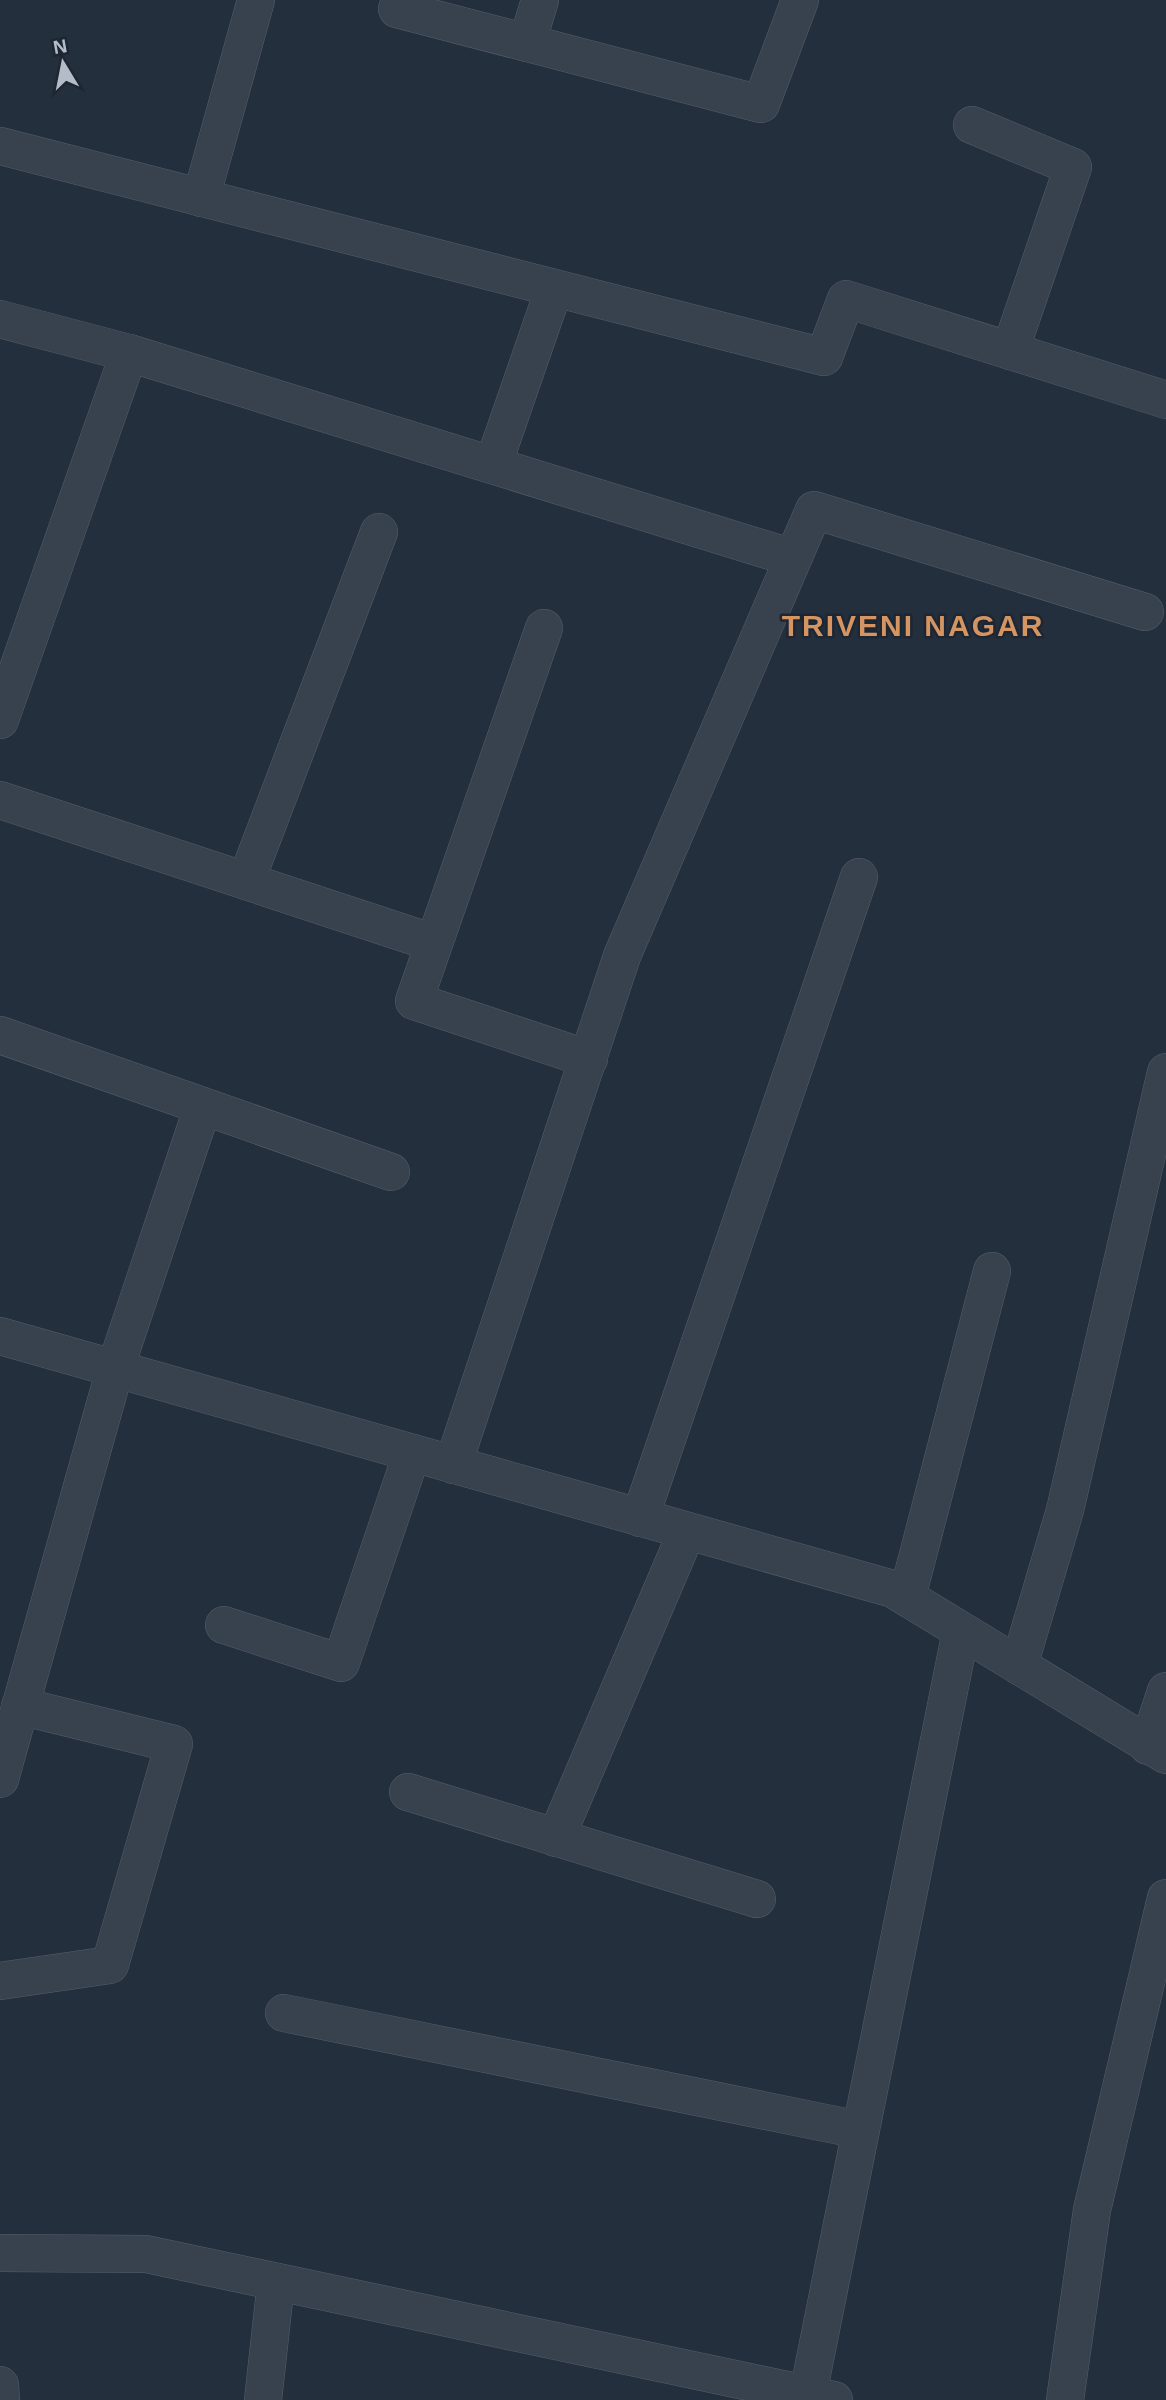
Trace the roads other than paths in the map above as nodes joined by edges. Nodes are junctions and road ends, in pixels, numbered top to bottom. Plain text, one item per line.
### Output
1 (256, 0) edge
2 (540, 0) edge
3 (800, 0) edge
4 (397, 9) dead end
5 (527, 43) junction
6 (972, 125) dead end
7 (0, 146) edge
8 (201, 198) junction
9 (554, 289) junction
10 (0, 319) edge
11 (1010, 351) junction
12 (128, 353) junction
13 (1166, 400) edge
14 (493, 466) junction
15 (379, 532) dead end
16 (793, 558) junction
17 (1145, 612) dead end
18 (544, 628) dead end
19 (0, 720) edge
20 (0, 800) edge
21 (859, 877) dead end
22 (246, 881) junction
23 (434, 943) junction
24 (0, 1035) edge
25 (589, 1059) junction
26 (1166, 1072) edge
27 (203, 1106) junction
28 (391, 1172) dead end
29 (992, 1271) dead end
30 (0, 1336) edge
31 (115, 1369) junction
32 (412, 1453) junction
33 (453, 1465) junction
34 (640, 1518) junction
35 (687, 1531) junction
36 (906, 1597) junction
37 (224, 1625) dead end
38 (961, 1631) junction
39 (1019, 1666) junction
40 (1166, 1691) edge
41 (20, 1706) junction
42 (1157, 1751) edge
43 (0, 1779) edge
44 (408, 1792) dead end
45 (556, 1838) junction
46 (1166, 1898) edge
47 (757, 1899) dead end
48 (0, 1981) edge
49 (284, 2013) dead end
50 (860, 2130) junction
51 (0, 2253) edge
52 (276, 2282) junction
53 (0, 2385) edge
54 (821, 2397) edge
55 (1, 2400) edge
56 (263, 2400) edge
57 (1065, 2400) edge

1 - 8 street
2 - 5 street
3 - 5 street
4 - 5 street
6 - 11 street
7 - 8 street
8 - 9 street
9 - 11 street
9 - 14 street
10 - 12 street
11 - 13 street
12 - 14 street
12 - 19 street
14 - 16 street
15 - 22 street
16 - 17 street
16 - 25 street
18 - 23 street
20 - 22 street
21 - 34 street
22 - 23 street
23 - 25 street
24 - 27 street
25 - 33 street
26 - 39 street
27 - 28 street
27 - 31 street
29 - 36 street
30 - 31 street
31 - 32 street
31 - 41 street
32 - 33 street
32 - 37 street
33 - 34 street
34 - 35 street
35 - 36 street
35 - 45 street
36 - 38 street
38 - 39 street
38 - 50 street
39 - 42 street
40 - 42 street
41 - 43 street
41 - 48 street
44 - 45 street
45 - 47 street
46 - 57 street
49 - 50 street
50 - 54 street
51 - 52 street
52 - 54 street
52 - 56 street
53 - 55 street

